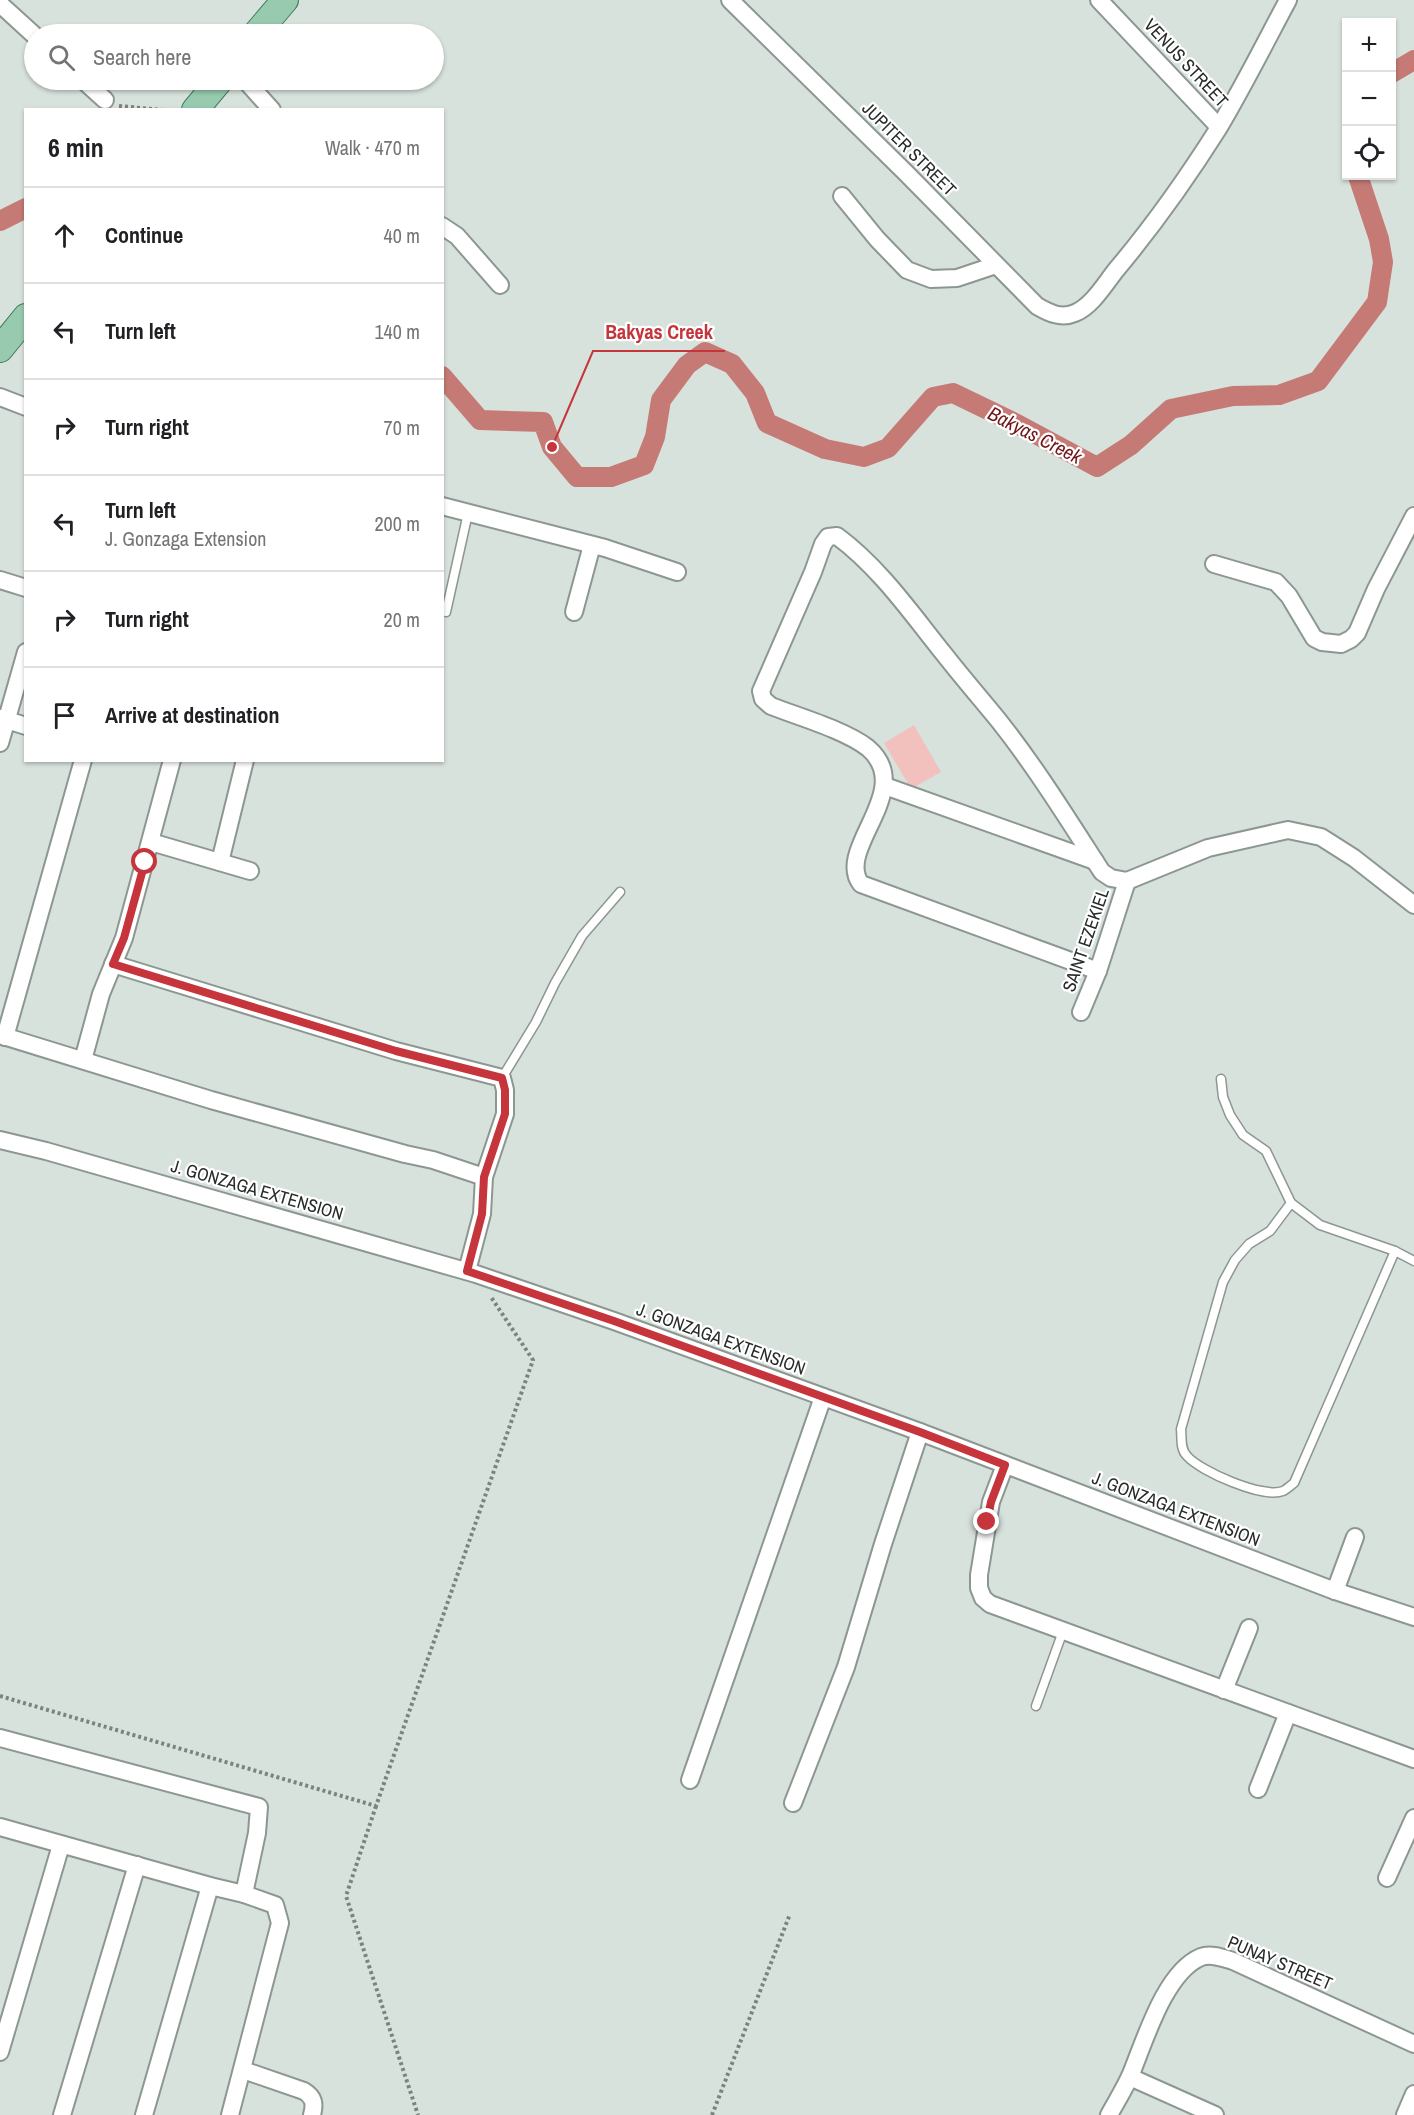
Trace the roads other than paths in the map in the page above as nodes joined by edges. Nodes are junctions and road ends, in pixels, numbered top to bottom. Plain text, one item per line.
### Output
1 (285, 0) edge
2 (730, 0) edge
3 (1099, 0) edge
4 (1288, 0) edge
5 (0, 4) edge
6 (265, 24) edge
7 (24, 26) edge
8 (95, 90) edge
9 (212, 90) edge
10 (255, 90) edge
11 (105, 99) road end
12 (197, 108) edge
13 (270, 108) edge
14 (1219, 127) junction
15 (842, 196) dead end
16 (444, 227) edge
17 (996, 265) junction
18 (500, 285) dead end
19 (24, 319) edge
20 (0, 349) edge
21 (0, 397) edge
22 (24, 406) edge
23 (444, 507) edge
24 (468, 513) junction
25 (1414, 516) edge
26 (592, 545) junction
27 (1214, 564) dead end
28 (677, 572) dead end
29 (0, 580) edge
30 (24, 587) edge
31 (446, 612) dead end
32 (574, 612) dead end
33 (24, 658) edge
34 (3, 719) edge
35 (24, 725) edge
36 (0, 743) edge
37 (82, 762) edge
38 (171, 762) edge
39 (245, 762) edge
40 (885, 786) junction
41 (151, 842) junction
42 (1095, 861) junction
43 (220, 862) junction
44 (250, 871) dead end
45 (1127, 881) junction
46 (620, 892) dead end
47 (1414, 905) edge
48 (113, 964) junction
49 (1098, 971) junction
50 (1081, 1012) dead end
51 (3, 1036) edge
52 (83, 1060) junction
53 (502, 1078) junction
54 (1221, 1079) dead end
55 (0, 1140) edge
56 (484, 1177) junction
57 (1291, 1203) junction
58 (1395, 1251) junction
59 (1414, 1261) edge
60 (471, 1272) junction
61 (823, 1397) junction
62 (920, 1432) junction
63 (1005, 1465) junction
64 (1355, 1537) dead end
65 (1335, 1591) junction
66 (1414, 1617) edge
67 (1249, 1628) dead end
68 (1063, 1631) junction
69 (1224, 1690) junction
70 (1036, 1706) dead end
71 (1288, 1713) junction
72 (0, 1738) edge
73 (1414, 1759) edge
74 (690, 1780) dead end
75 (1258, 1789) dead end
76 (793, 1803) dead end
77 (1414, 1818) edge
78 (0, 1827) edge
79 (61, 1845) junction
80 (137, 1865) junction
81 (1387, 1878) dead end
82 (210, 1886) junction
83 (244, 1894) junction
84 (1414, 2044) edge
85 (0, 2052) edge
86 (243, 2070) junction
87 (1130, 2077) junction
88 (1414, 2094) edge
89 (62, 2115) edge
90 (144, 2115) edge
91 (230, 2115) edge
92 (312, 2115) edge
93 (1109, 2115) edge
94 (1215, 2115) edge
95 (1405, 2115) edge

1 - 6 main road
2 - 17 street, JUPITER STREET
3 - 14 street, VENUS STREET
4 - 14 street
5 - 7 street
8 - 11 street
9 - 12 main road
10 - 13 street
14 - 17 street, JUPITER STREET
15 - 17 street
16 - 18 street
19 - 20 main road
21 - 22 street
23 - 24 street
24 - 26 street
24 - 31 lane
25 - 27 street
26 - 28 street
26 - 32 street
29 - 30 street
33 - 34 street
34 - 35 street
34 - 36 street
37 - 51 street
38 - 41 street
39 - 43 street
40 - 42 street
40 - 42 street
40 - 49 street
41 - 43 street
41 - 48 street
42 - 45 street
43 - 44 street
45 - 47 street
45 - 49 street, SAINT EZEKIEL
46 - 53 lane
48 - 52 street
48 - 53 street
49 - 50 street, SAINT EZEKIEL
51 - 52 street
52 - 56 street
53 - 56 street
54 - 57 lane
55 - 60 street, J. GONZAGA EXTENSION
56 - 60 street
57 - 58 lane
57 - 58 lane
58 - 59 lane
60 - 61 street, J. GONZAGA EXTENSION
61 - 62 street, J. GONZAGA EXTENSION
61 - 74 street
62 - 63 street, J. GONZAGA EXTENSION
62 - 76 street
63 - 65 street, J. GONZAGA EXTENSION
63 - 68 street
64 - 65 street
65 - 66 street, J. GONZAGA EXTENSION
67 - 69 street
68 - 69 street
68 - 70 lane
69 - 71 street
71 - 73 street
71 - 75 street
72 - 83 street
77 - 81 street
78 - 79 street
79 - 80 street
79 - 85 street
80 - 82 street
80 - 89 street
82 - 83 street
82 - 90 street
83 - 86 street
84 - 87 street, PUNAY STREET
86 - 91 street
86 - 92 street
87 - 93 street, PUNAY STREET
87 - 94 street
88 - 95 street

